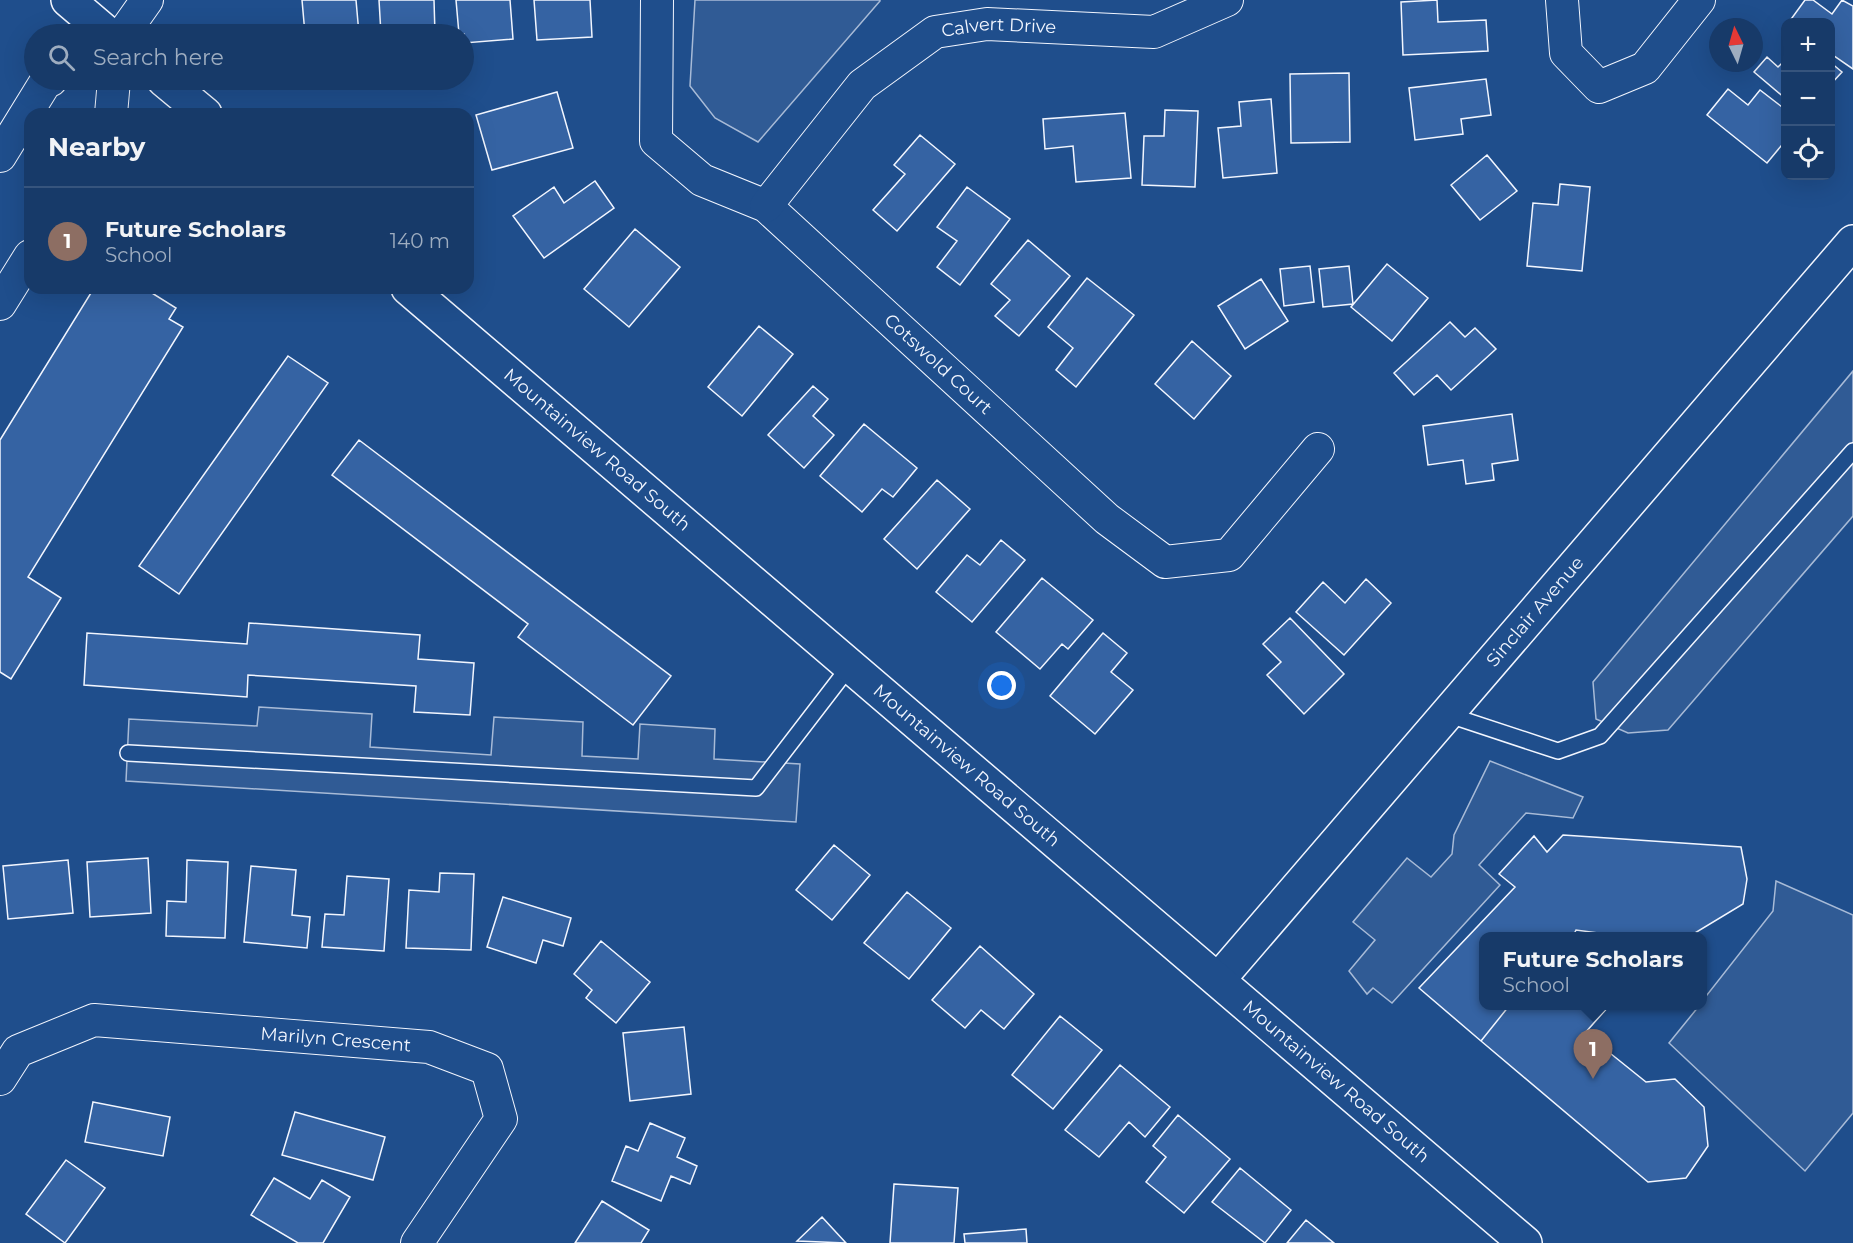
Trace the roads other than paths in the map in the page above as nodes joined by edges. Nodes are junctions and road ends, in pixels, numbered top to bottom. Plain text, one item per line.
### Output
1 (68, 0) edge
2 (147, 0) edge
3 (657, 0) edge
4 (1227, 0) edge
5 (1562, 0) edge
6 (1699, 0) edge
7 (96, 24) edge
8 (130, 24) edge
9 (41, 90) edge
10 (113, 90) edge
11 (176, 90) edge
12 (30, 108) edge
13 (112, 108) edge
14 (198, 108) edge
15 (24, 117) edge
16 (0, 156) edge
17 (766, 206) junction
18 (1853, 242) edge
19 (24, 266) edge
20 (415, 294) edge
21 (0, 304) edge
22 (1318, 449) dead end
23 (1853, 451) edge
24 (849, 667) junction
25 (1446, 714) junction
26 (128, 753) dead end
27 (1218, 980) junction
28 (0, 1079) edge
29 (417, 1243) edge
30 (1525, 1243) edge

1 - 7 main road
2 - 8 street
3 - 17 street, Cotswold Court
4 - 17 street, Calvert Drive
5 - 6 street
9 - 12 street
10 - 13 street
11 - 14 main road
15 - 16 street
17 - 22 street, Cotswold Court
18 - 25 main road, Sinclair Avenue
19 - 21 street
20 - 24 main road, Mountainview Road South
23 - 25 lane
24 - 26 lane
24 - 27 main road, Mountainview Road South
25 - 27 main road, Sinclair Avenue
27 - 30 main road, Mountainview Road South
28 - 29 street, Marilyn Crescent

